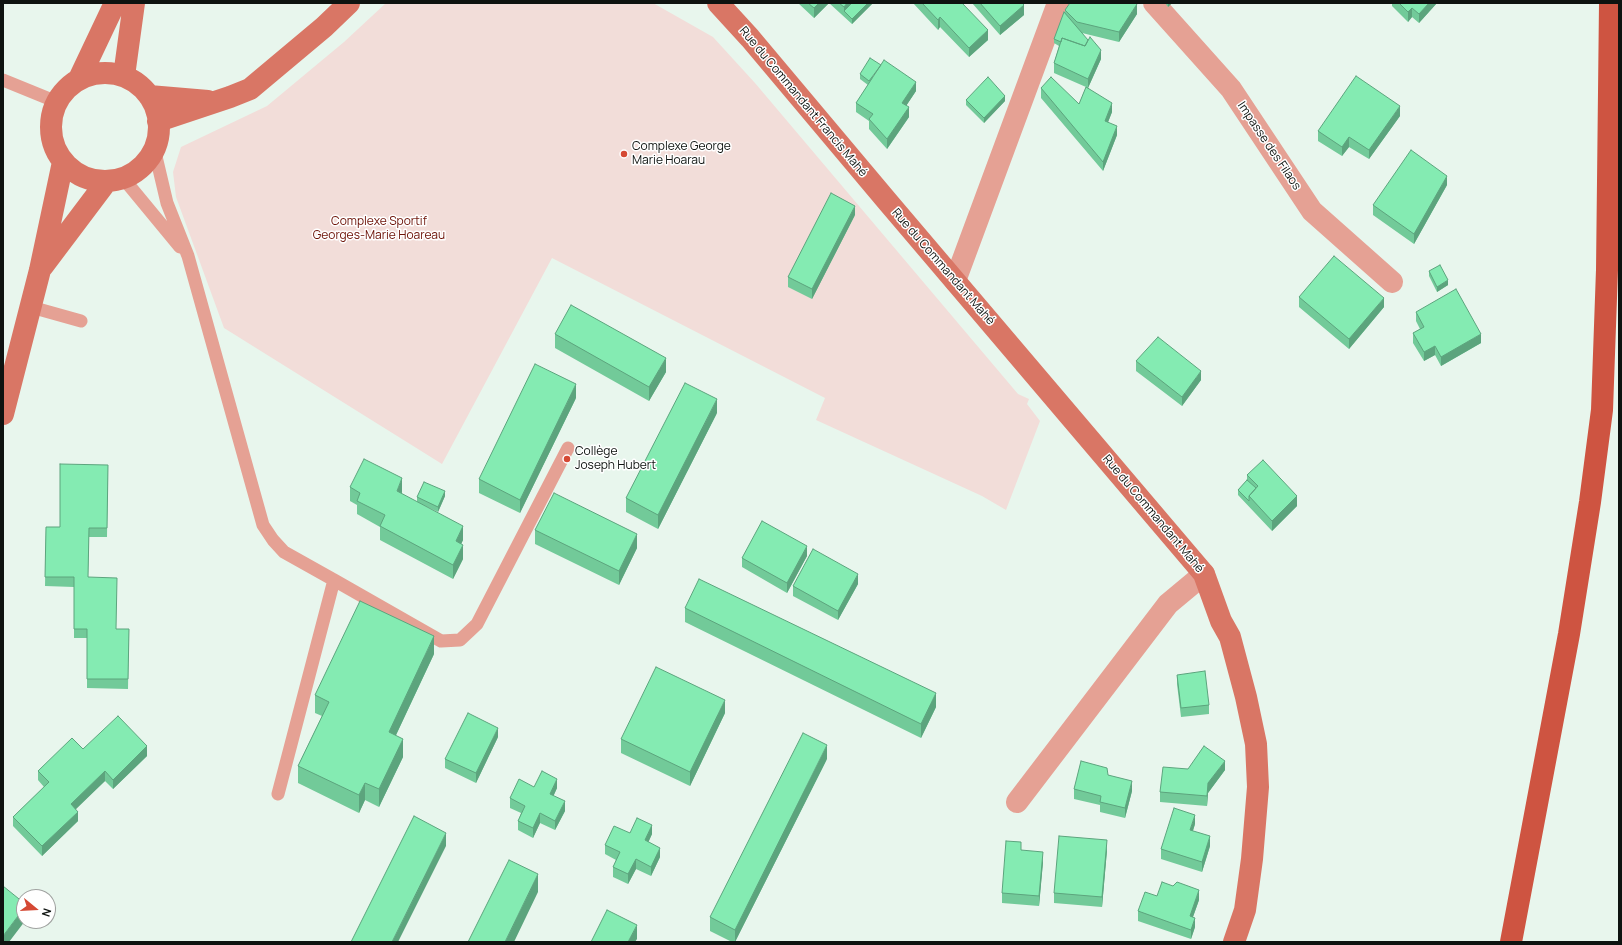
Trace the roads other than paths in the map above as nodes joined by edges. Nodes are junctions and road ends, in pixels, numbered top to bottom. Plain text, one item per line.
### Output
1 (115, 3) edge
2 (134, 3) edge
3 (349, 3) edge
4 (718, 3) edge
5 (1058, 3) edge
6 (1154, 3) edge
7 (1610, 3) edge
8 (124, 76) junction
9 (3, 80) edge
10 (78, 80) junction
11 (149, 96) junction
12 (217, 101) junction
13 (57, 102) junction
14 (158, 121) junction
15 (154, 148) junction
16 (63, 162) junction
17 (115, 179) junction
18 (887, 201) joint
19 (188, 256) junction
20 (40, 270) junction
21 (955, 281) junction
22 (1392, 282) dead end
23 (31, 307) junction
24 (81, 321) dead end
25 (3, 414) edge
26 (568, 448) dead end
27 (1204, 574) junction
28 (334, 580) junction
29 (278, 794) dead end
30 (1017, 802) dead end
31 (1234, 942) edge
32 (1511, 942) edge

1 - 10 street
2 - 8 street
3 - 12 street
4 - 18 street, Rue du Commandant Francis Mahé
5 - 21 street
6 - 22 street, Impasse des Filaos
7 - 32 main road
8 - 10 street
8 - 11 street
9 - 13 lane
10 - 13 street
11 - 12 street
11 - 14 street
12 - 14 street
13 - 16 street
14 - 15 street
15 - 17 street
15 - 19 lane
16 - 17 street
16 - 20 street
17 - 19 lane
17 - 20 street
18 - 21 street, Rue du Commandant Mahé
19 - 28 lane
20 - 23 street
21 - 27 street, Rue du Commandant Mahé
23 - 24 lane
23 - 25 street
26 - 28 lane
27 - 30 street
27 - 31 street, Rue du Commandant Mahé
28 - 29 lane

